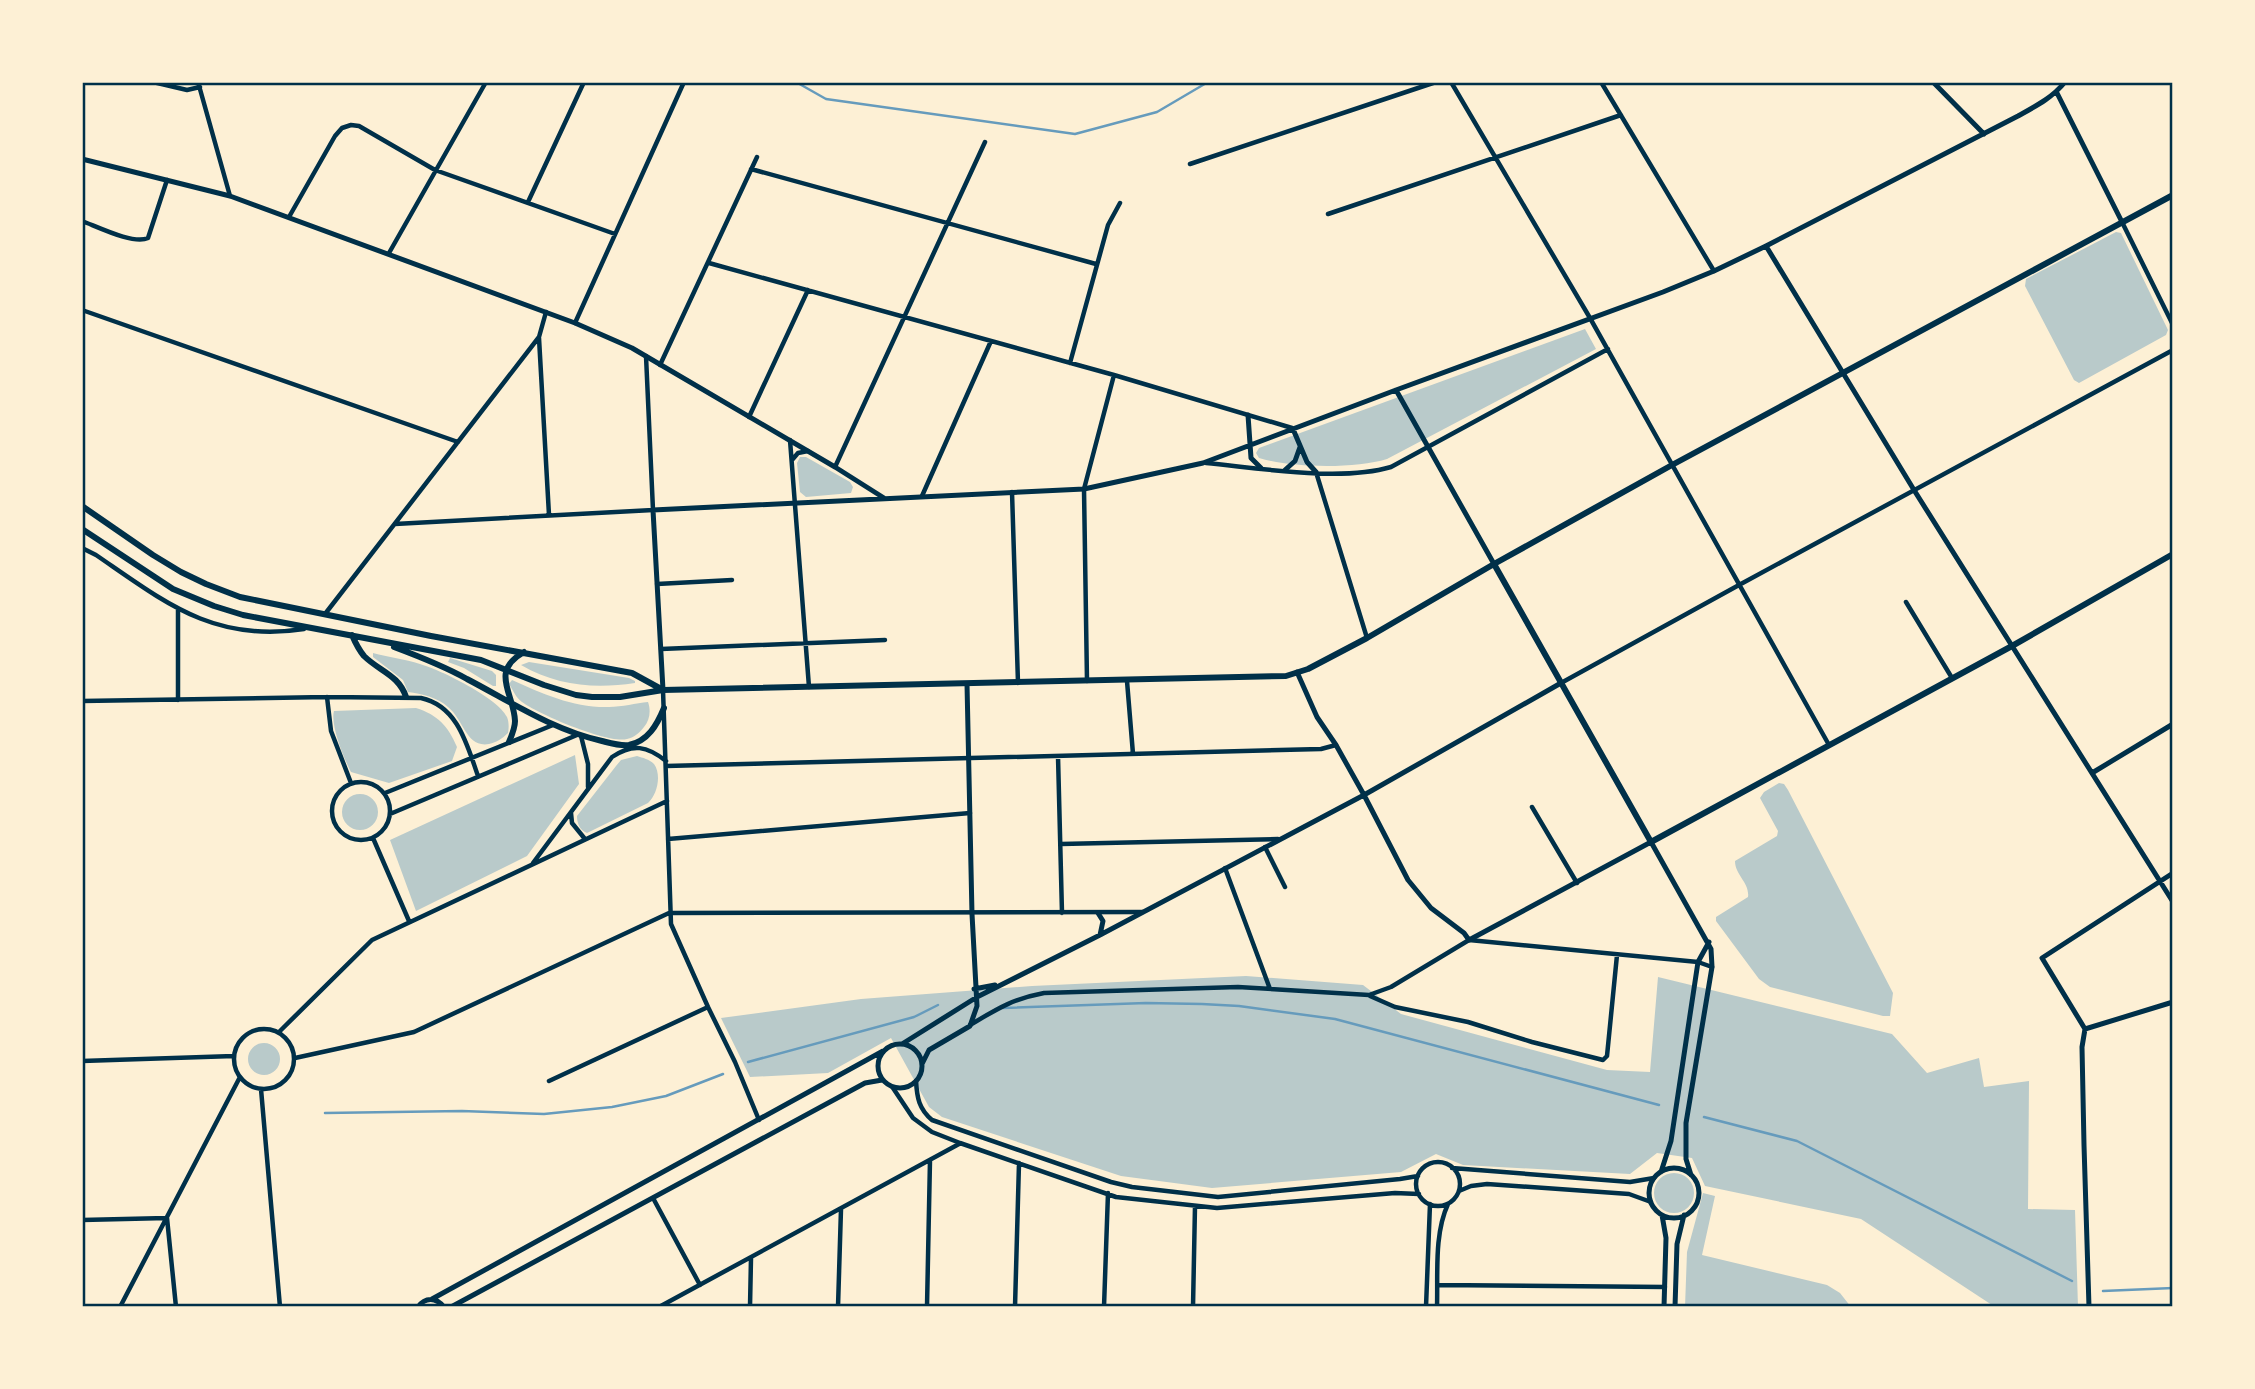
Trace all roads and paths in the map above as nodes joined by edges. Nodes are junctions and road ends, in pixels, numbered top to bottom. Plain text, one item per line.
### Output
1 (153, 82) edge
2 (486, 82) edge
3 (584, 82) edge
4 (684, 82) edge
5 (1436, 82) edge
6 (1451, 82) edge
7 (1601, 82) edge
8 (1934, 82) edge
9 (2066, 82) edge
10 (199, 84) edge
11 (2057, 93) junction
12 (1621, 115) junction
13 (1984, 134) junction
14 (985, 142) dead end
15 (757, 157) dead end
16 (1495, 157) junction
17 (82, 159) edge
18 (1190, 164) dead end
19 (751, 169) junction
20 (435, 170) junction
21 (167, 180) junction
22 (2173, 195) edge
23 (230, 196) junction
24 (528, 202) junction
25 (1120, 203) dead end
26 (1328, 214) dead end
27 (289, 217) junction
28 (82, 221) edge
29 (2122, 222) junction
30 (947, 224) junction
31 (615, 234) junction
32 (1766, 246) junction
33 (389, 253) junction
34 (709, 263) junction
35 (1097, 264) junction
36 (1714, 271) junction
37 (808, 290) junction
38 (82, 310) edge
39 (546, 311) junction
40 (904, 317) junction
41 (1590, 318) junction
42 (575, 323) junction
43 (2173, 325) edge
44 (539, 337) junction
45 (991, 341) junction
46 (1608, 349) junction
47 (2173, 350) edge
48 (646, 356) junction
49 (1070, 363) junction
50 (660, 365) junction
51 (1843, 373) junction
52 (1114, 375) junction
53 (1396, 390) junction
54 (1248, 415) junction
55 (749, 417) junction
56 (1293, 429) junction
57 (790, 440) junction
58 (458, 442) junction
59 (1250, 445) junction
60 (1300, 447) junction
61 (1428, 447) junction
62 (808, 451) junction
63 (792, 461) junction
64 (1203, 463) junction
65 (1672, 465) junction
66 (835, 467) junction
67 (1261, 468) junction
68 (1285, 470) junction
69 (1316, 472) junction
70 (1084, 489) junction
71 (1914, 490) junction
72 (1012, 492) junction
73 (922, 496) junction
74 (884, 498) junction
75 (795, 503) junction
76 (82, 506) edge
77 (653, 510) junction
78 (549, 515) junction
79 (395, 524) junction
80 (82, 529) edge
81 (82, 548) edge
82 (2173, 554) edge
83 (1494, 564) junction
84 (732, 580) dead end
85 (657, 584) junction
86 (1739, 585) junction
87 (1906, 602) dead end
88 (178, 610) junction
89 (325, 615) junction
90 (309, 628) junction
91 (352, 635) junction
92 (1367, 638) junction
93 (885, 639) dead end
94 (379, 641) junction
95 (806, 643) junction
96 (2012, 646) junction
97 (661, 649) junction
98 (523, 652) junction
99 (507, 669) junction
100 (1297, 672) junction
101 (1952, 679) junction
102 (1127, 681) junction
103 (1087, 682) junction
104 (1018, 683) junction
105 (1562, 683) junction
106 (967, 684) junction
107 (809, 687) junction
108 (663, 690) junction
109 (327, 697) junction
110 (405, 697) junction
111 (178, 700) junction
112 (82, 701) edge
113 (510, 703) junction
114 (664, 708) junction
115 (2173, 724) edge
116 (554, 725) junction
117 (579, 736) junction
118 (509, 742) junction
119 (1336, 745) junction
120 (1829, 746) junction
121 (1133, 754) junction
122 (1058, 756) junction
123 (471, 758) junction
124 (968, 758) junction
125 (666, 764) junction
126 (2092, 773) junction
127 (478, 776) junction
128 (351, 783) junction
129 (587, 790) junction
130 (385, 793) junction
131 (1364, 794) junction
132 (667, 801) junction
133 (1532, 807) dead end
134 (571, 812) junction
135 (970, 813) junction
136 (390, 814) junction
137 (373, 838) junction
138 (585, 839) junction
139 (668, 839) junction
140 (1278, 839) junction
141 (1651, 842) junction
142 (1060, 844) junction
143 (1265, 847) junction
144 (532, 864) junction
145 (1225, 868) junction
146 (2173, 873) edge
147 (2160, 881) junction
148 (1577, 883) junction
149 (1285, 887) dead end
150 (2173, 902) edge
151 (1098, 912) junction
152 (1143, 912) junction
153 (669, 913) junction
154 (1062, 913) junction
155 (972, 914) junction
156 (409, 921) junction
157 (1100, 935) junction
158 (1469, 940) junction
159 (1709, 942) junction
160 (1617, 955) junction
161 (1698, 962) junction
162 (1712, 967) junction
163 (1002, 984) junction
164 (974, 989) junction
165 (1270, 989) junction
166 (1369, 995) junction
167 (977, 997) junction
168 (2173, 1002) edge
169 (708, 1007) junction
170 (970, 1026) junction
171 (2085, 1029) junction
172 (279, 1032) junction
173 (901, 1044) junction
174 (883, 1051) junction
175 (234, 1056) junction
176 (295, 1058) junction
177 (82, 1060) edge
178 (922, 1064) junction
179 (240, 1077) junction
180 (882, 1080) junction
181 (549, 1081) dead end
182 (916, 1081) junction
183 (893, 1088) junction
184 (261, 1089) junction
185 (759, 1120) junction
186 (960, 1143) junction
187 (930, 1160) junction
188 (1019, 1163) junction
189 (1452, 1168) junction
190 (1661, 1172) junction
191 (1691, 1175) junction
192 (1418, 1176) junction
193 (1654, 1178) junction
194 (1459, 1191) junction
195 (1108, 1193) junction
196 (1419, 1194) junction
197 (653, 1198) junction
198 (1651, 1202) junction
199 (1448, 1204) junction
200 (1430, 1205) junction
201 (1195, 1206) junction
202 (841, 1208) junction
203 (1662, 1215) junction
204 (1684, 1215) junction
205 (167, 1218) junction
206 (82, 1220) edge
207 (751, 1257) junction
208 (700, 1285) junction
209 (1438, 1285) junction
210 (1665, 1287) junction
211 (432, 1299) junction
212 (418, 1305) edge
213 (660, 1306) edge
214 (120, 1307) edge
215 (176, 1307) edge
216 (280, 1307) edge
217 (444, 1307) edge
218 (451, 1307) edge
219 (750, 1307) edge
220 (838, 1307) edge
221 (927, 1307) edge
222 (1015, 1307) edge
223 (1104, 1307) edge
224 (1193, 1307) edge
225 (1426, 1307) edge
226 (1437, 1307) edge
227 (1664, 1307) edge
228 (1675, 1307) edge
229 (2089, 1307) edge

1 - 10 street
2 - 20 street
3 - 24 street
4 - 31 street
5 - 18 street
6 - 16 street
7 - 12 street
8 - 13 street
9 - 11 street
10 - 23 street
11 - 13 street
11 - 29 street
12 - 16 street
12 - 36 street
13 - 32 street
14 - 30 street
15 - 19 street
16 - 26 street
16 - 41 street
17 - 21 street
19 - 30 street
19 - 34 street
20 - 24 street
20 - 27 street
20 - 33 street
21 - 23 street
21 - 28 street
22 - 29 main road
23 - 27 street
24 - 31 street
25 - 35 street
27 - 33 street
29 - 43 street
29 - 51 main road
30 - 35 street
30 - 40 street
31 - 42 street
32 - 36 street
32 - 51 street
33 - 39 street
34 - 37 street
34 - 50 street
35 - 49 street
36 - 41 street
37 - 40 street
37 - 55 street
38 - 58 street
39 - 42 street
39 - 44 street
40 - 45 street
40 - 66 street
41 - 46 street
41 - 53 street
42 - 48 street
44 - 58 street
44 - 78 street
45 - 49 street
45 - 73 street
46 - 61 street
46 - 65 street
47 - 71 street
48 - 50 street
48 - 77 street
49 - 52 street
50 - 55 street
51 - 65 main road
51 - 71 street
52 - 54 street
52 - 70 street
53 - 56 street
53 - 61 street
54 - 56 street
54 - 59 street
55 - 57 street
56 - 59 street
56 - 60 street
57 - 62 street
57 - 63 street
58 - 79 street
59 - 64 street
59 - 67 street
60 - 68 street
60 - 69 street
61 - 69 street
61 - 83 street
62 - 63 street
62 - 66 street
63 - 75 street
64 - 67 street
64 - 70 street
65 - 83 main road
65 - 86 street
66 - 74 street
67 - 68 street
68 - 69 street
69 - 92 street
70 - 72 street
70 - 103 street
71 - 86 street
71 - 96 street
72 - 73 street
72 - 104 street
73 - 74 street
74 - 75 street
75 - 77 street
75 - 95 street
76 - 89 main road
77 - 78 street
77 - 85 street
78 - 79 street
79 - 89 street
80 - 90 main road
81 - 88 street
82 - 96 main road
83 - 92 main road
83 - 105 main road
84 - 85 street
85 - 97 street
86 - 105 street
86 - 120 street
87 - 101 street
88 - 90 street
88 - 111 street
89 - 98 main road
90 - 91 main road
91 - 94 main road
91 - 110 main road
92 - 100 main road
93 - 95 street
94 - 99 main road
94 - 113 main road
95 - 97 street
95 - 107 street
96 - 101 main road
96 - 126 street
97 - 108 street
98 - 99 main road
98 - 108 main road
99 - 108 main road
99 - 113 main road
100 - 102 main road
100 - 119 street
101 - 120 main road
102 - 103 main road
102 - 121 street
103 - 104 main road
104 - 106 main road
105 - 131 street
105 - 141 main road
106 - 107 main road
106 - 124 street
107 - 108 main road
108 - 114 street
109 - 110 street
109 - 111 street
109 - 128 street
110 - 123 street
111 - 112 street
113 - 116 main road
113 - 118 main road
114 - 117 main road
114 - 125 street
115 - 126 street
116 - 117 main road
116 - 118 street
117 - 127 street
117 - 129 street
118 - 123 street
119 - 121 street
119 - 131 street
120 - 141 main road
121 - 122 street
122 - 124 street
122 - 142 street
123 - 127 street
123 - 130 street
124 - 125 street
124 - 135 street
125 - 129 street
125 - 132 street
126 - 147 street
127 - 136 street
128 - 130 street
128 - 137 street
129 - 134 street
130 - 136 street
131 - 140 street
131 - 158 street
132 - 138 street
132 - 139 street
133 - 148 street
134 - 138 street
134 - 144 street
135 - 139 street
135 - 155 street
136 - 137 street
137 - 156 street
138 - 144 street
139 - 153 street
140 - 142 street
140 - 143 street
141 - 148 street
141 - 159 street
142 - 154 street
143 - 145 street
143 - 149 street
144 - 156 street
145 - 152 street
145 - 165 street
146 - 147 street
147 - 150 street
147 - 171 street
148 - 158 street
151 - 152 street
151 - 154 street
151 - 157 street
152 - 157 street
153 - 155 street
153 - 169 street
153 - 176 street
154 - 155 street
155 - 164 street
156 - 172 street
157 - 163 street
158 - 160 street
158 - 166 street
159 - 161 street
159 - 162 street
160 - 161 street
160 - 166 street
161 - 162 street
161 - 190 street
162 - 191 street
163 - 164 street
163 - 167 street
164 - 167 street
165 - 166 street
165 - 170 street
167 - 170 street
167 - 173 street
168 - 171 street
169 - 181 street
169 - 185 street
170 - 178 street
171 - 229 street
172 - 175 street
172 - 176 street
173 - 174 street
173 - 178 street
174 - 180 street
174 - 185 street
175 - 177 street
175 - 179 street
176 - 184 street
178 - 182 street
179 - 184 street
179 - 205 street
180 - 183 street
180 - 197 street
182 - 183 street
182 - 192 street
183 - 186 street
184 - 216 street
185 - 211 street
186 - 187 street
186 - 188 street
187 - 202 street
187 - 221 street
188 - 195 street
188 - 222 street
189 - 192 street
189 - 193 street
189 - 194 street
190 - 191 street
190 - 193 street
191 - 204 street
192 - 196 street
193 - 198 street
194 - 198 street
194 - 199 street
195 - 201 street
195 - 223 street
196 - 200 street
196 - 201 street
197 - 208 street
197 - 218 street
198 - 203 street
199 - 200 street
199 - 209 street
200 - 225 street
201 - 224 street
202 - 207 street
202 - 220 street
203 - 204 street
203 - 210 street
204 - 228 street
205 - 206 street
205 - 214 street
205 - 215 street
207 - 208 street
207 - 219 street
208 - 213 street
209 - 210 street
209 - 226 street
210 - 227 street
211 - 212 street
211 - 217 street

